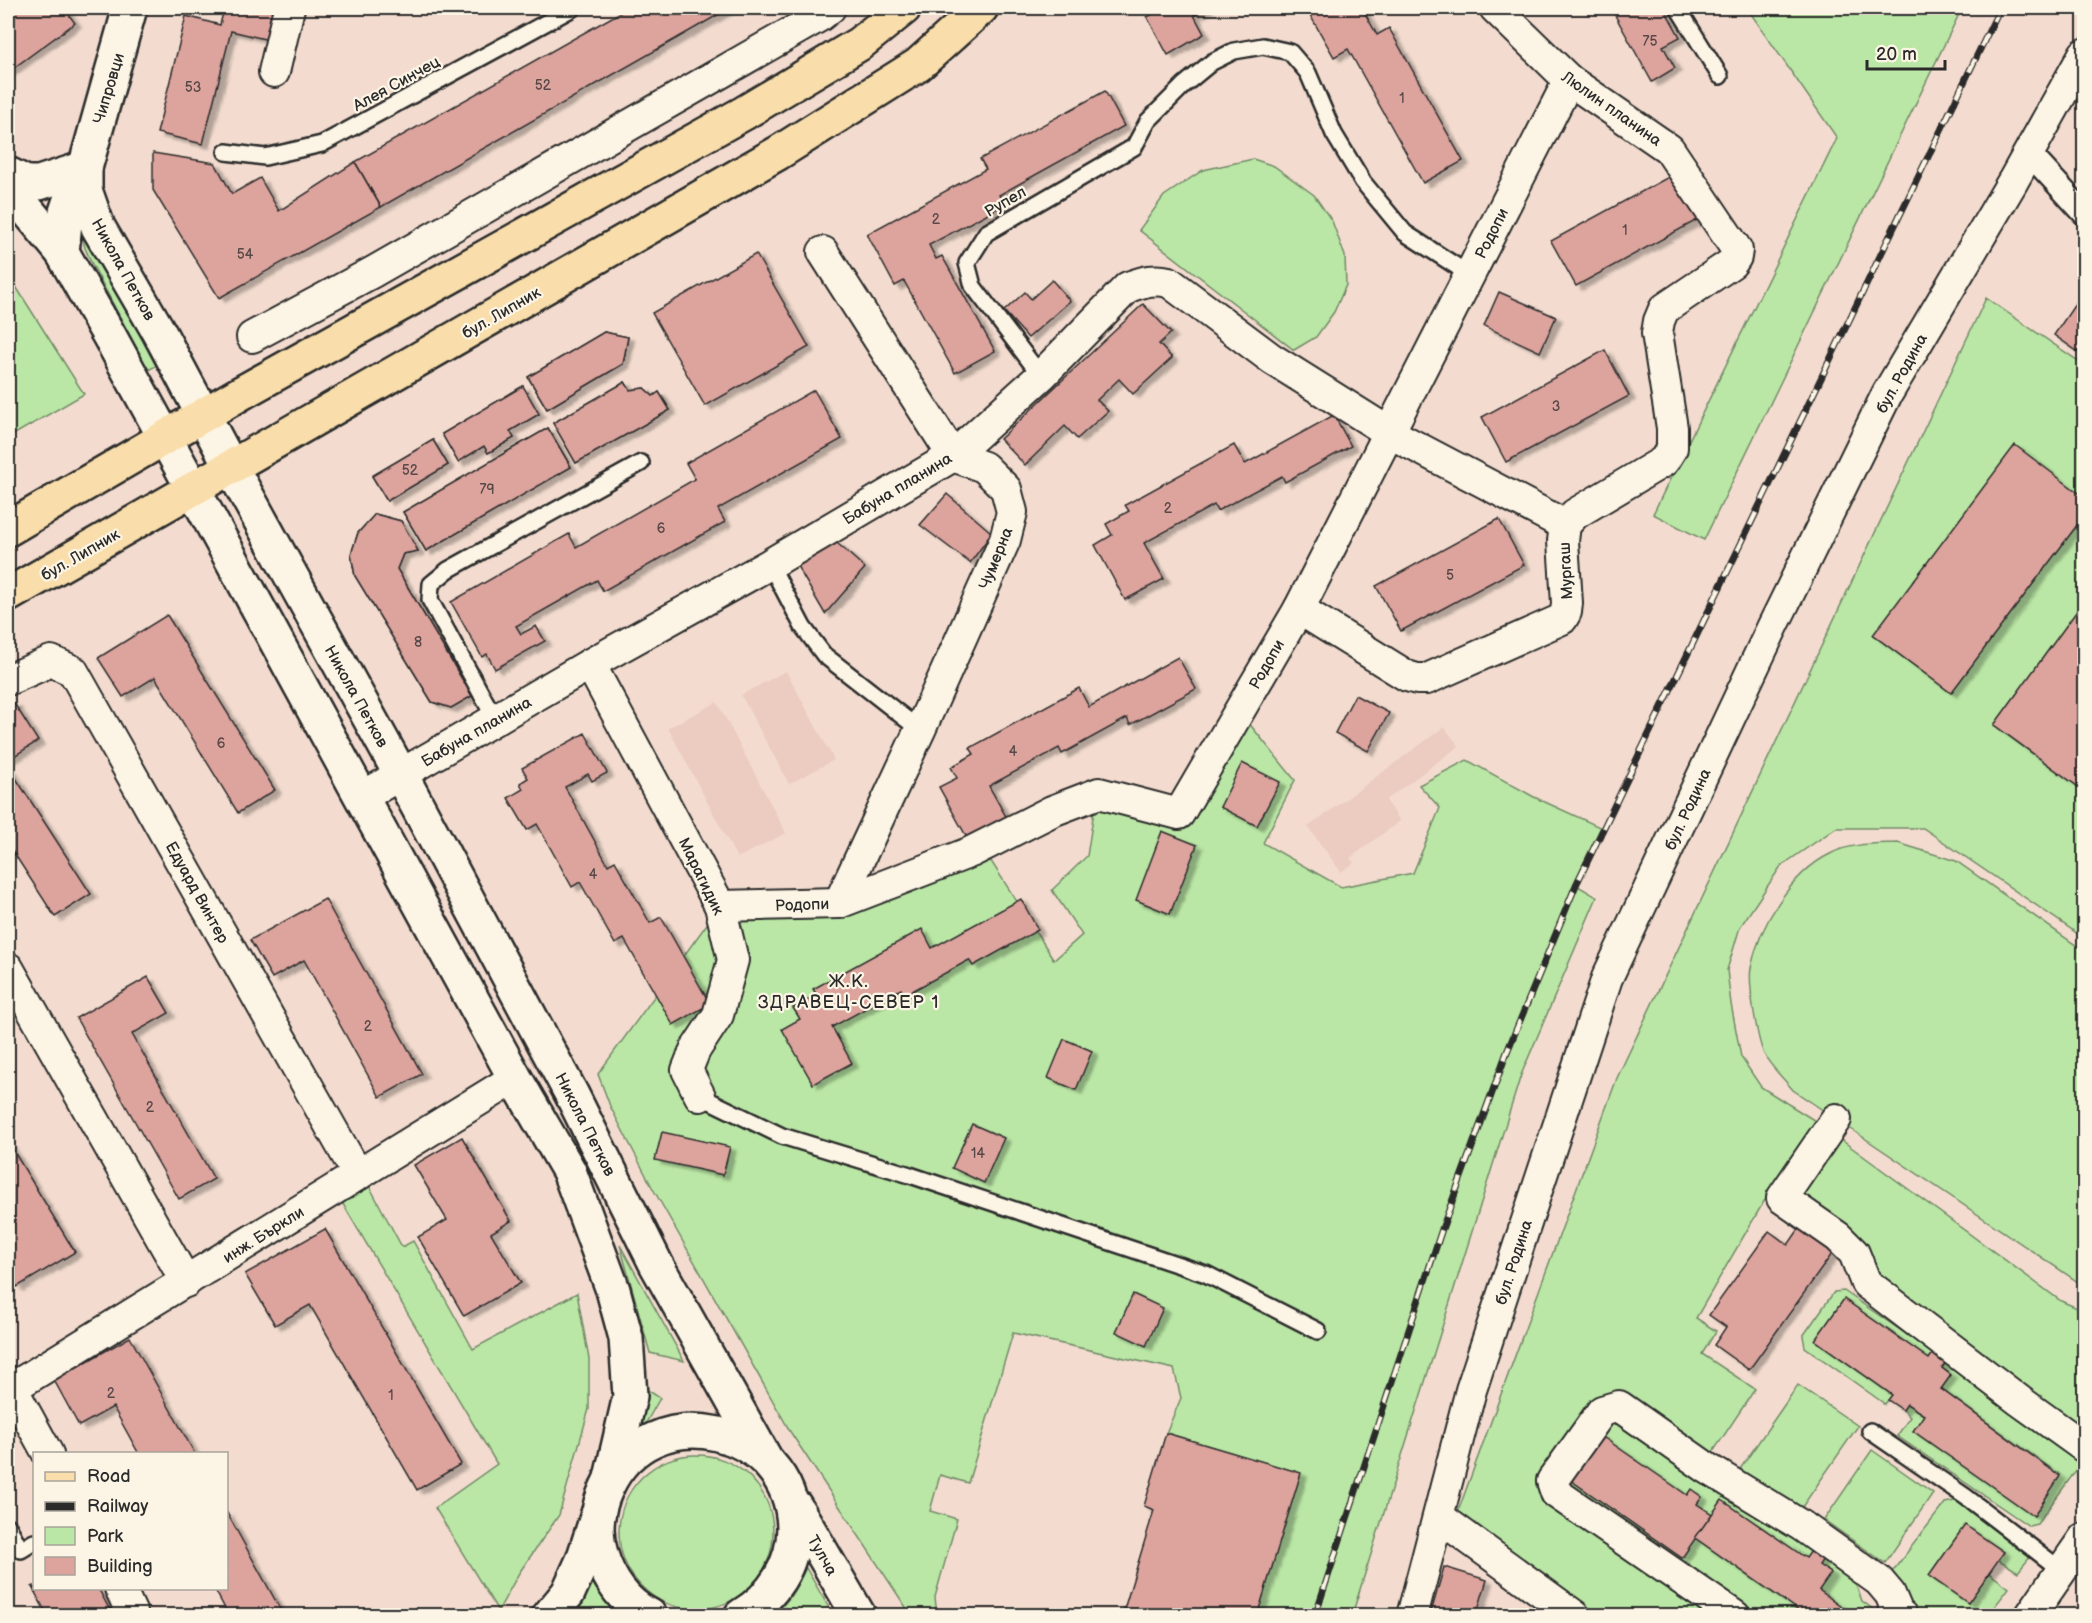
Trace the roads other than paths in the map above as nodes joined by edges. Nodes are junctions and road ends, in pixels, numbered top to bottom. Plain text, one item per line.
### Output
1 (130, 8) edge
2 (289, 8) edge
3 (573, 8) edge
4 (830, 8) edge
5 (904, 8) edge
6 (981, 8) edge
7 (1495, 8) edge
8 (1678, 8) edge
9 (2085, 54) edge
10 (274, 72) dead end
11 (1720, 76) dead end
12 (1569, 80) junction
13 (226, 152) dead end
14 (2029, 153) junction
15 (85, 168) junction
16 (8, 174) edge
17 (8, 187) edge
18 (2085, 213) edge
19 (1737, 250) joint
20 (62, 252) junction
21 (823, 252) dead end
22 (1470, 275) junction
23 (252, 337) dead end
24 (1041, 376) junction
25 (203, 415) junction
26 (1390, 433) junction
27 (164, 438) junction
28 (953, 456) junction
29 (640, 463) dead end
30 (231, 467) junction
31 (193, 489) junction
32 (1565, 525) junction
33 (8, 529) edge
34 (770, 564) junction
35 (8, 595) edge
36 (1299, 609) junction
37 (590, 664) junction
38 (8, 680) edge
39 (495, 719) junction
40 (920, 730) junction
41 (401, 775) junction
42 (362, 797) junction
43 (839, 903) junction
44 (720, 906) junction
45 (8, 968) edge
46 (514, 1078) junction
47 (700, 1096) joint
48 (1836, 1119) dead end
49 (358, 1175) junction
50 (186, 1282) junction
51 (1318, 1331) dead end
52 (10, 1385) edge
53 (1870, 1431) dead end
54 (2085, 1447) edge
55 (47, 1452) edge
56 (766, 1460) junction
57 (611, 1478) junction
58 (788, 1493) junction
59 (598, 1514) junction
60 (1439, 1517) junction
61 (8, 1526) edge
62 (2085, 1538) edge
63 (33, 1543) edge
64 (2061, 1570) junction
65 (121, 1590) edge
66 (133, 1616) edge
67 (549, 1616) edge
68 (650, 1616) edge
69 (741, 1616) edge
70 (860, 1616) edge
71 (1412, 1616) edge
72 (1575, 1616) edge
73 (1735, 1616) edge
74 (1902, 1616) edge
75 (2030, 1616) edge

1 - 15 main road, Чипровци
2 - 10 street
3 - 13 lane, Алея Синчец
4 - 23 street
5 - 25 main road
6 - 30 main road, бул. Липник
7 - 12 street, Люлин планина
8 - 11 lane
9 - 14 street, бул. Родина
12 - 19 street, Люлин планина
12 - 22 street, Родопи
14 - 18 street
14 - 60 street, бул. Родина
15 - 16 main road
15 - 20 main road, Никола Петков
15 - 25 main road, Никола Петков
17 - 20 main road
19 - 32 street, Мургаш
20 - 27 main road
21 - 28 street
22 - 24 lane, Рупел
22 - 26 street, Родопи
24 - 26 street, Бабуна планина
24 - 28 street, Бабуна планина
25 - 27 main road
25 - 30 main road, Никола Петков
26 - 32 street, Бабуна планина
26 - 36 street, Родопи
27 - 31 main road
27 - 33 main road
28 - 34 street, Бабуна планина
28 - 40 street, Чумерна
29 - 39 lane
30 - 31 main road, бул. Липник
30 - 41 main road, Никола Петков
31 - 35 main road, бул. Липник
31 - 42 main road
32 - 36 street, Мургаш
34 - 37 street, Бабуна планина
34 - 40 lane
36 - 43 street, Родопи
37 - 39 street, Бабуна планина
37 - 44 street, Марагидик
38 - 49 street, Едуард Винтер
39 - 41 street, Бабуна планина
40 - 43 street, Чумерна
41 - 42 street, Бабуна планина
41 - 56 main road, Никола Петков
42 - 46 main road
43 - 44 street, Родопи
44 - 47 street, Марагидик
45 - 50 street
46 - 49 street, инж. Бъркли
46 - 57 main road
47 - 51 lane
48 - 54 street
49 - 50 street, инж. Бъркли
50 - 52 street, инж. Бъркли
52 - 55 street
53 - 64 lane
56 - 57 main road
56 - 58 main road, Тулча
57 - 59 main road
58 - 69 main road
58 - 70 main road, Тулча
59 - 67 main road
59 - 68 main road
60 - 71 street, бул. Родина
60 - 72 street
61 - 63 lane
62 - 64 street
64 - 75 street
65 - 66 street
73 - 74 street

